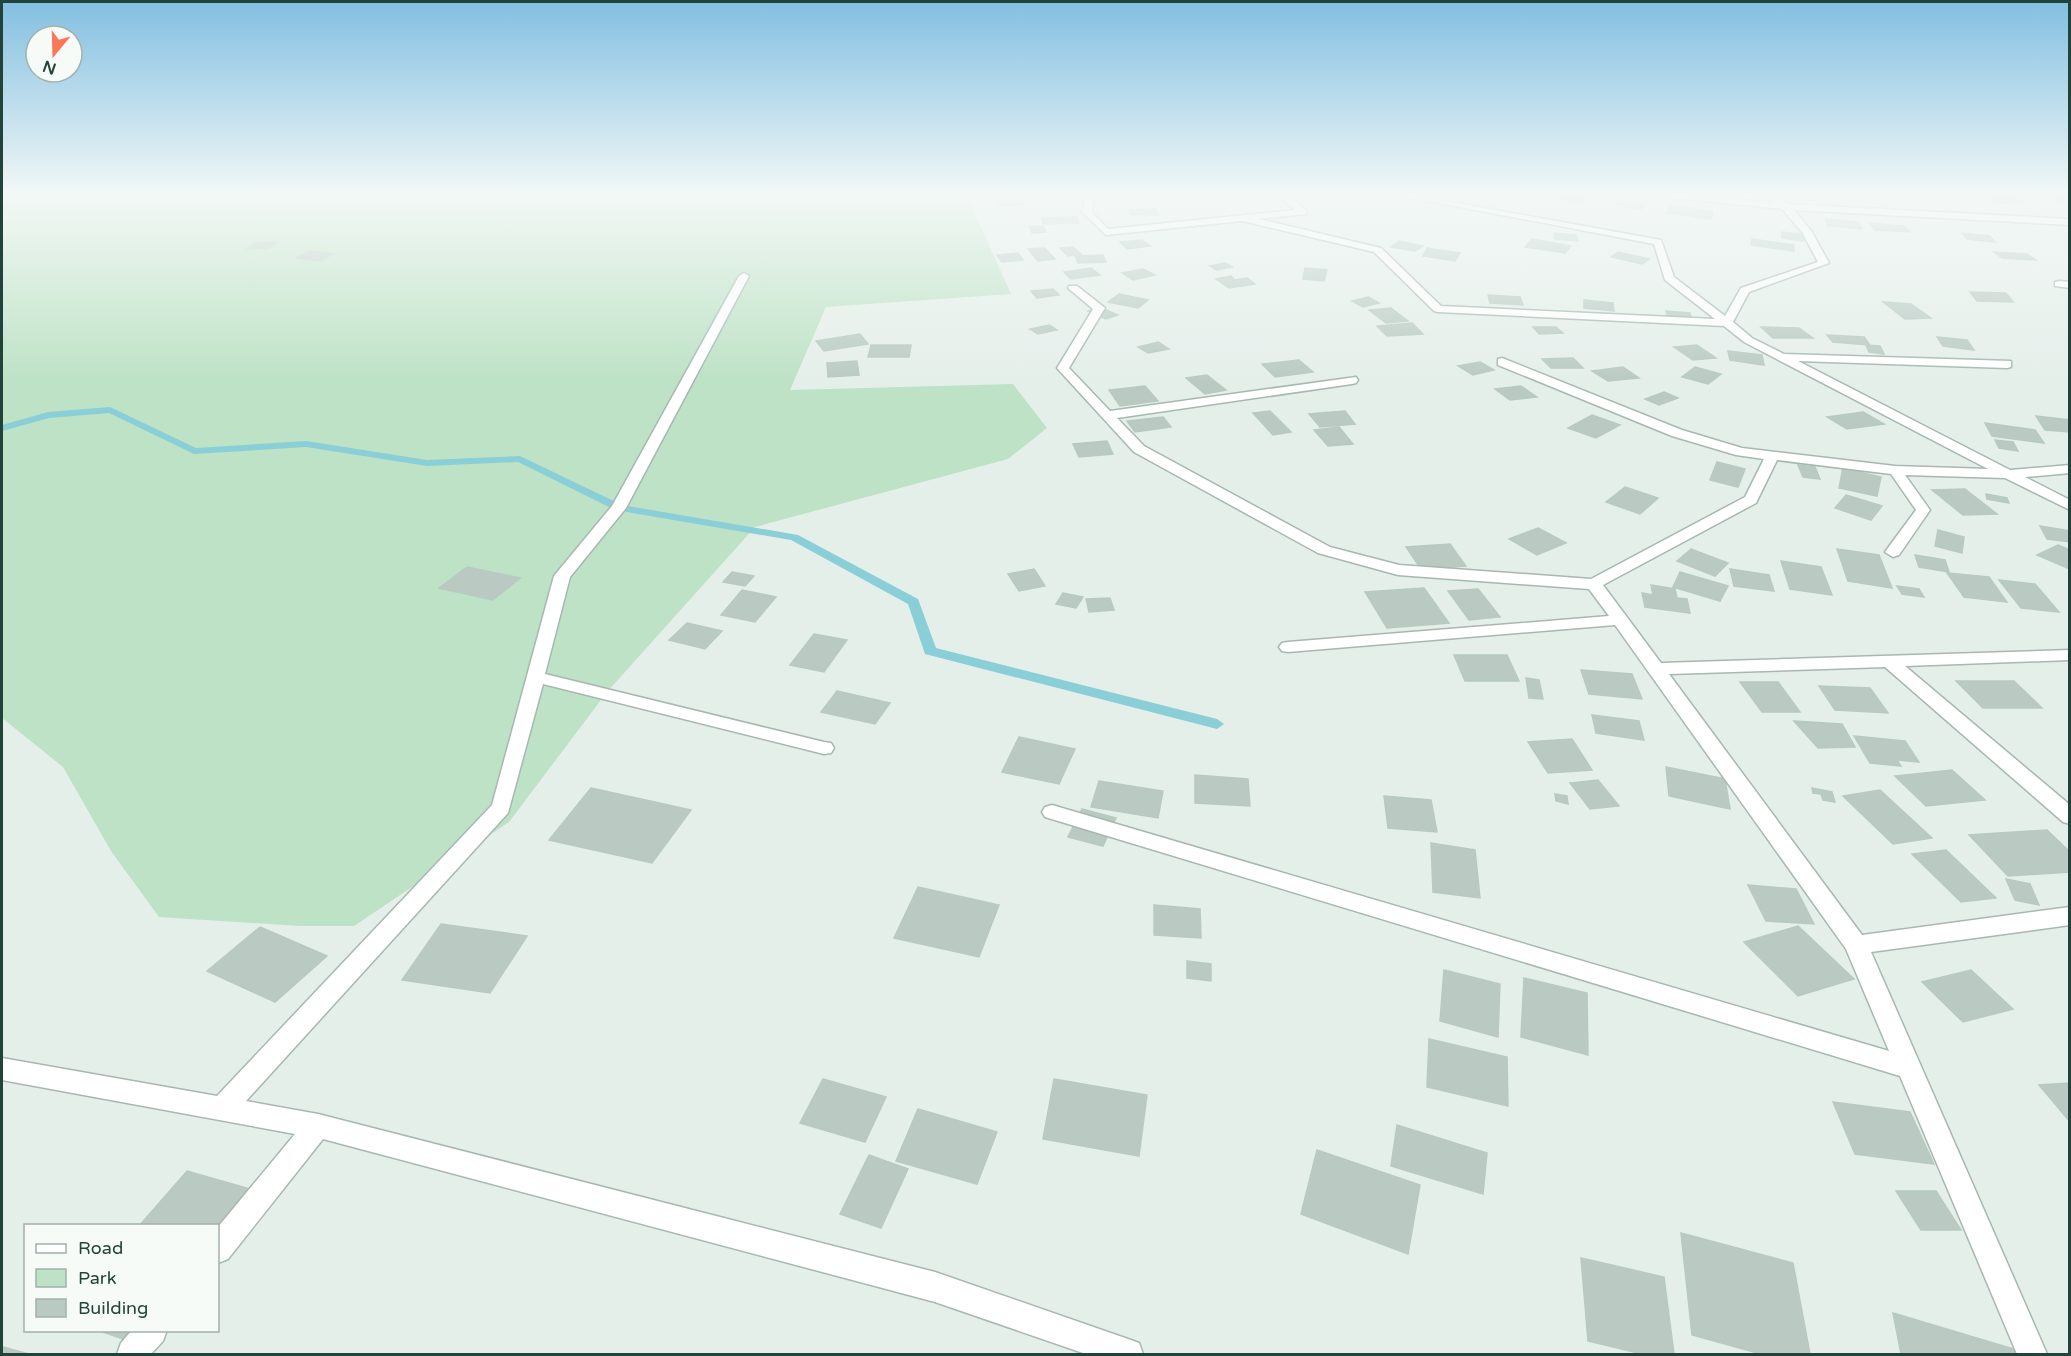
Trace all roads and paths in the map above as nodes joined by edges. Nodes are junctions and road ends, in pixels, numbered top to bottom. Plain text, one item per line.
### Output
1 (1383, 256) edge
2 (1663, 256) edge
3 (1821, 256) edge
4 (744, 276) dead end
5 (1073, 288) dead end
6 (1727, 323) junction
7 (1780, 357) junction
8 (1502, 362) dead end
9 (2007, 364) dead end
10 (1352, 380) dead end
11 (1107, 415) junction
12 (1773, 454) junction
13 (2070, 469) edge
14 (1895, 470) junction
15 (2008, 474) junction
16 (2070, 506) edge
17 (1893, 552) dead end
18 (1594, 584) junction
19 (1620, 620) junction
20 (1287, 647) dead end
21 (2070, 655) edge
22 (1890, 662) junction
23 (1655, 669) junction
24 (537, 677) junction
25 (824, 748) dead end
26 (1052, 812) dead end
27 (2070, 817) edge
28 (2070, 916) edge
29 (1856, 945) junction
30 (1909, 1068) junction
31 (2, 1070) edge
32 (222, 1109) junction
33 (318, 1126) junction
34 (219, 1248) edge
35 (150, 1332) edge
36 (132, 1354) edge
37 (1128, 1354) edge
38 (2032, 1354) edge

1 - 6 street
2 - 6 street
3 - 6 street
4 - 24 street
5 - 11 street
6 - 7 street
7 - 9 street
7 - 15 street
8 - 12 street
10 - 11 street
11 - 18 street
12 - 14 street
12 - 18 street
13 - 15 street
14 - 15 street
14 - 17 street
15 - 16 street
18 - 19 street
19 - 20 street
19 - 23 street
21 - 22 street
22 - 23 street
22 - 27 street
23 - 29 street
24 - 25 street
24 - 32 street
26 - 30 street
28 - 29 street
29 - 30 street
30 - 38 street
31 - 32 street
32 - 33 street
33 - 34 street
33 - 37 street
35 - 36 street

